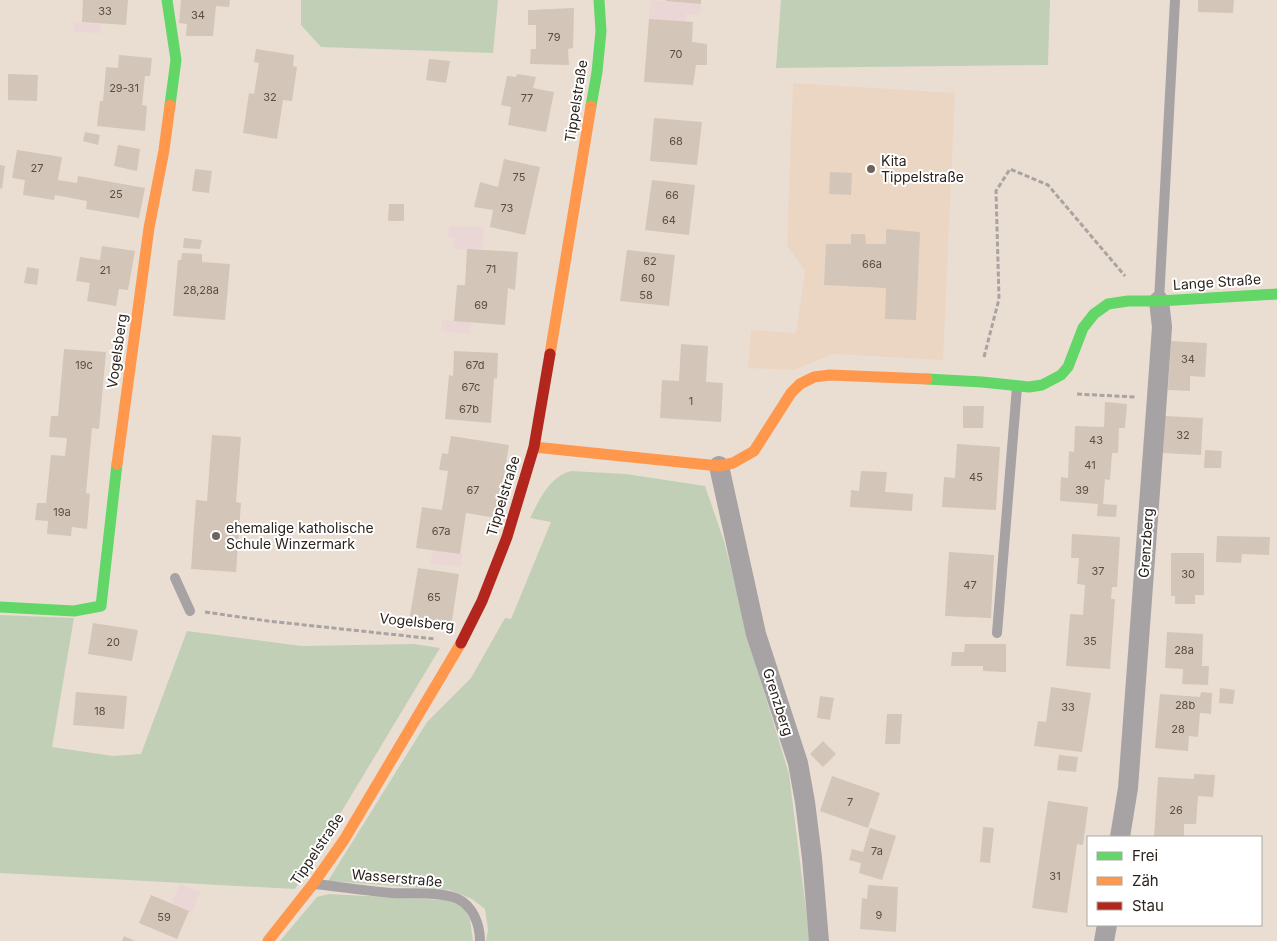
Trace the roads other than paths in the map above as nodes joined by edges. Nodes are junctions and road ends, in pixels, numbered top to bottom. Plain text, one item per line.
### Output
1 (167, 0) edge
2 (599, 0) edge
3 (1175, 0) edge
4 (1277, 293) edge
5 (1155, 301) junction
6 (1017, 386) junction
7 (534, 447) junction
8 (719, 466) junction
9 (175, 578) dead end
10 (0, 607) edge
11 (190, 611) road end
12 (997, 632) dead end
13 (1120, 836) edge
14 (313, 884) junction
15 (1107, 926) edge
16 (268, 941) edge
17 (480, 941) edge
18 (819, 941) edge
19 (1104, 941) edge

1 - 10 street, Vogelsberg
2 - 7 street, Tippelstraße
3 - 5 lane
4 - 5 street, Lange Straße
5 - 6 street
5 - 13 street, Grenzberg
6 - 8 street
6 - 12 lane
7 - 8 street
7 - 14 street, Tippelstraße
8 - 18 street, Grenzberg
9 - 11 lane
14 - 16 street, Tippelstraße
14 - 17 lane, Wasserstraße
15 - 19 street

